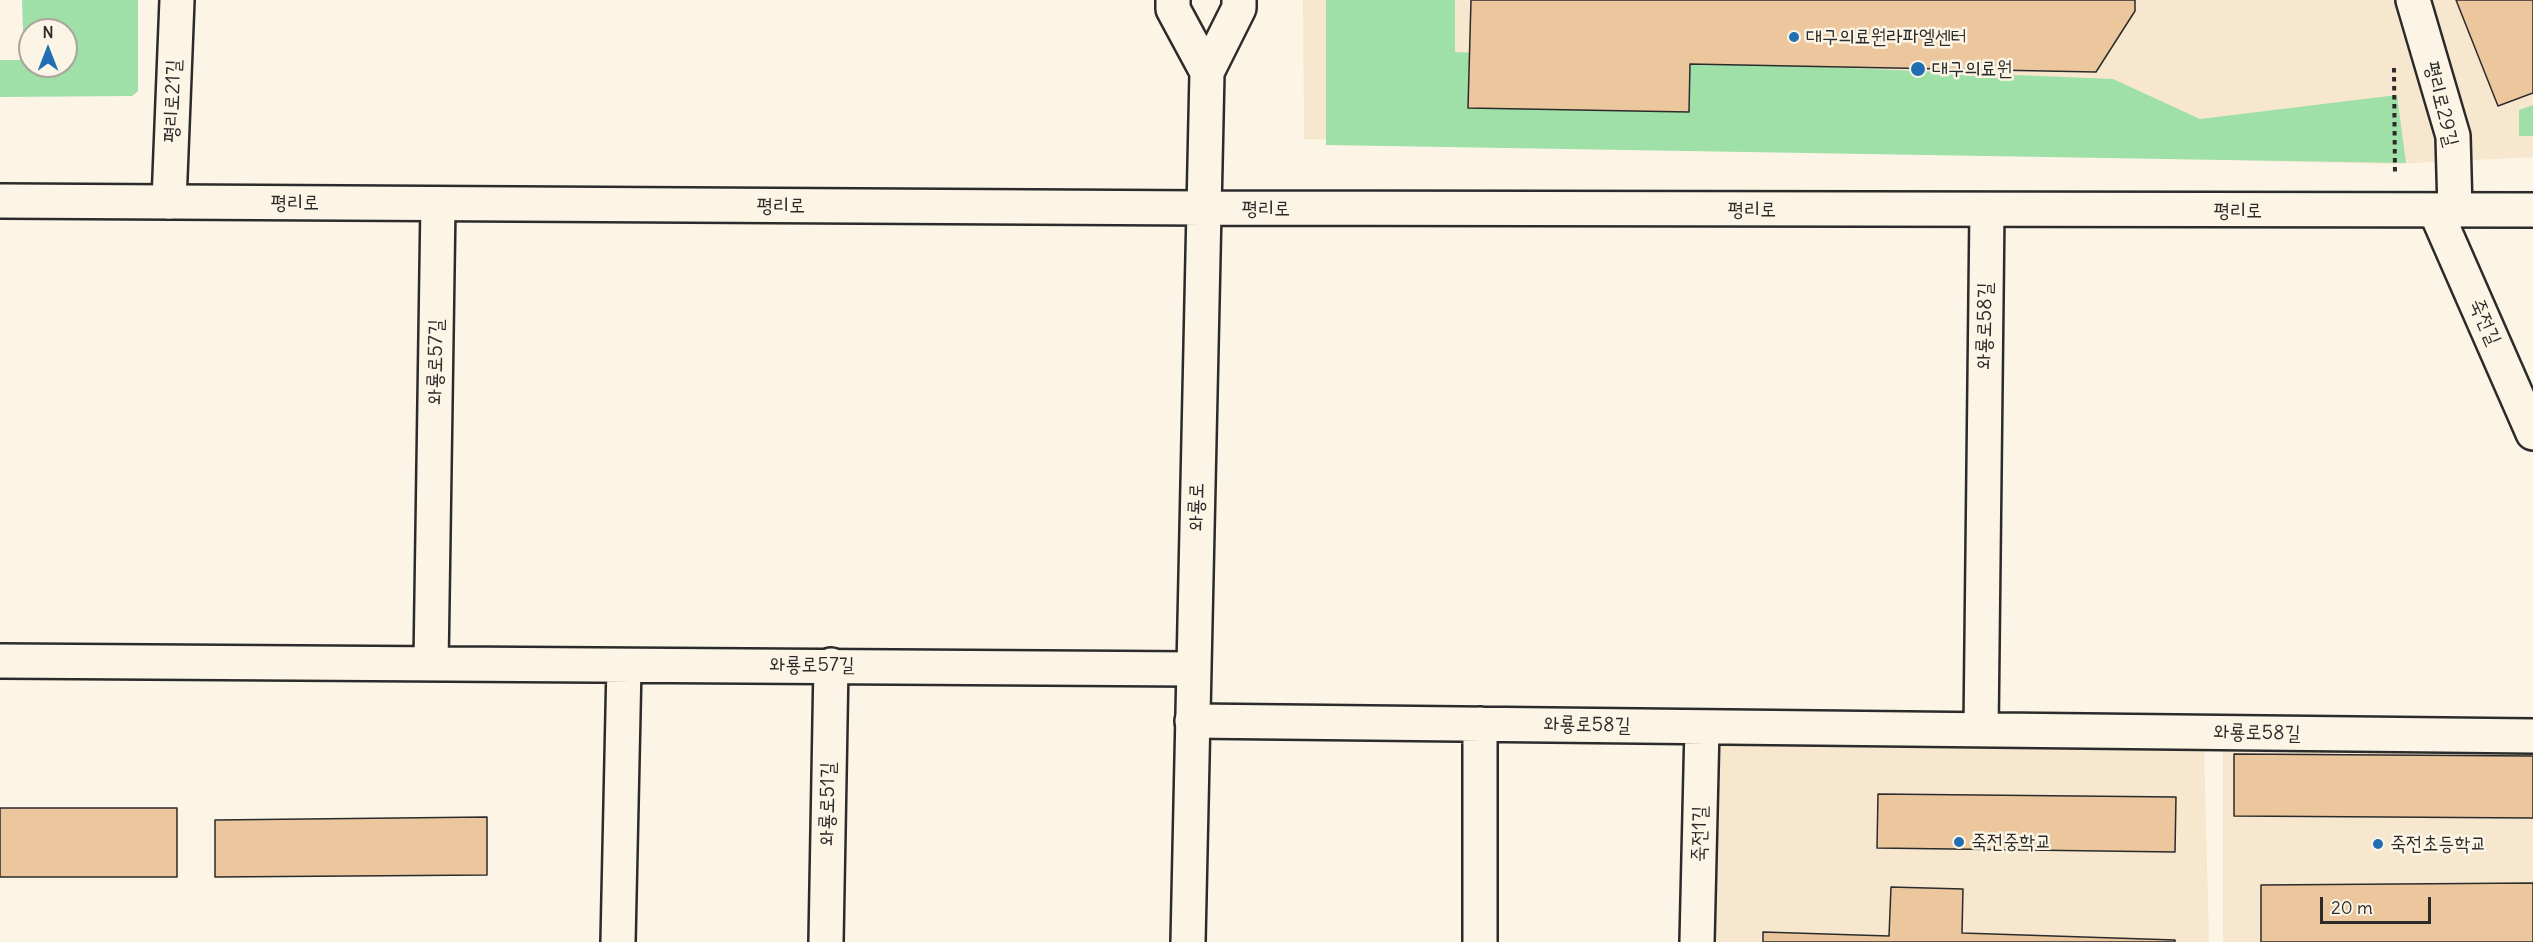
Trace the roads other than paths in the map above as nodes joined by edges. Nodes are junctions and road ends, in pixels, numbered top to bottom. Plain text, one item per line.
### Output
1 (177, 0) edge
2 (1173, 0) edge
3 (1239, 0) edge
4 (2413, 0) edge
5 (1207, 72) junction
6 (0, 201) edge
7 (169, 202) junction
8 (438, 204) junction
9 (1204, 208) junction
10 (1987, 210) junction
11 (2533, 210) edge
12 (2445, 211) junction
13 (2533, 433) edge
14 (0, 661) edge
15 (431, 664) junction
16 (831, 665) junction
17 (624, 666) junction
18 (1193, 669) junction
19 (1192, 721) junction
20 (1480, 724) junction
21 (1702, 727) junction
22 (1981, 730) junction
23 (2533, 736) edge
24 (618, 942) edge
25 (826, 942) edge
26 (1188, 942) edge
27 (1480, 942) edge
28 (1697, 942) edge

1 - 7 street, 평리로21길
2 - 5 street, 와룡로
3 - 5 street, 와룡로
4 - 12 street, 평리로29길
5 - 9 street, 와룡로
6 - 7 street, 평리로
7 - 8 street, 평리로
8 - 9 street, 평리로
8 - 15 street, 와룡로57길
9 - 10 street, 평리로
9 - 18 street, 와룡로
10 - 12 street, 평리로
10 - 22 street, 와룡로58길
11 - 12 street, 평리로
12 - 13 street, 죽전길
14 - 15 street, 와룡로57길
15 - 17 street, 와룡로57길
16 - 17 street, 와룡로57길
16 - 18 street, 와룡로57길
16 - 25 street, 와룡로51길
17 - 24 street
18 - 19 street, 와룡로
19 - 20 street, 와룡로58길
19 - 26 street, 와룡로
20 - 21 street, 와룡로58길
20 - 27 street
21 - 22 street, 와룡로58길
21 - 28 street, 죽전1길
22 - 23 street, 와룡로58길

